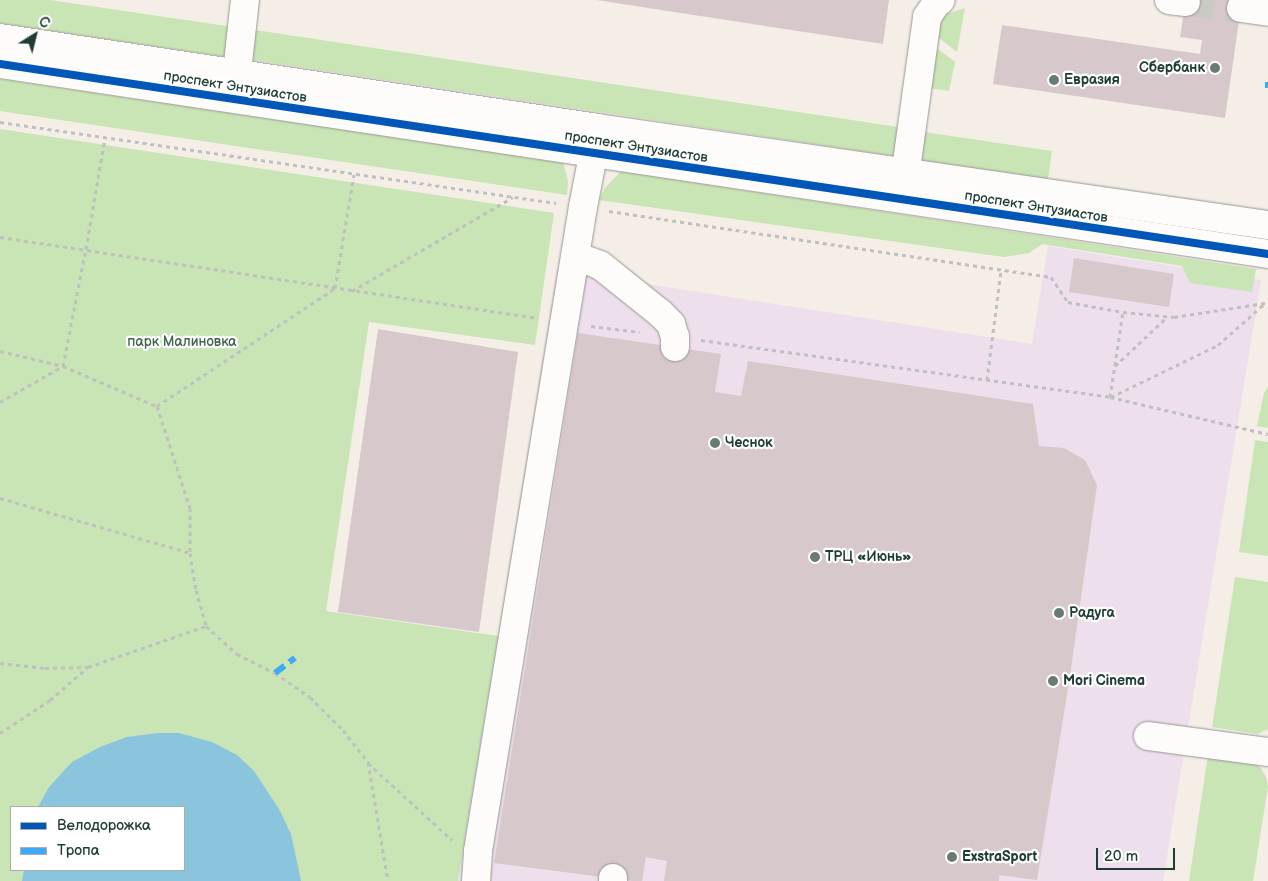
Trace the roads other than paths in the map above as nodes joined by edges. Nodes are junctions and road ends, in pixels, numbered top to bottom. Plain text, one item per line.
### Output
1 (246, 0) edge
2 (937, 1) edge
3 (1241, 8) tunnel mouth
4 (1268, 12) edge
5 (0, 38) edge
6 (0, 64) edge
7 (235, 87) junction
8 (596, 141) junction
9 (903, 186) junction
10 (1268, 226) edge
11 (1268, 254) edge
12 (576, 256) junction
13 (675, 342) road end
14 (1148, 736) dead end
15 (1268, 752) edge
16 (476, 881) edge

1 - 7 street
2 - 9 street
3 - 4 street
5 - 7 street, проспект Энтузиастов
6 - 7 street, проспект Энтузиастов
7 - 8 street, проспект Энтузиастов
8 - 9 street, проспект Энтузиастов
8 - 12 street
9 - 10 street, проспект Энтузиастов
9 - 11 street, проспект Энтузиастов
12 - 13 street
12 - 16 street
14 - 15 street

